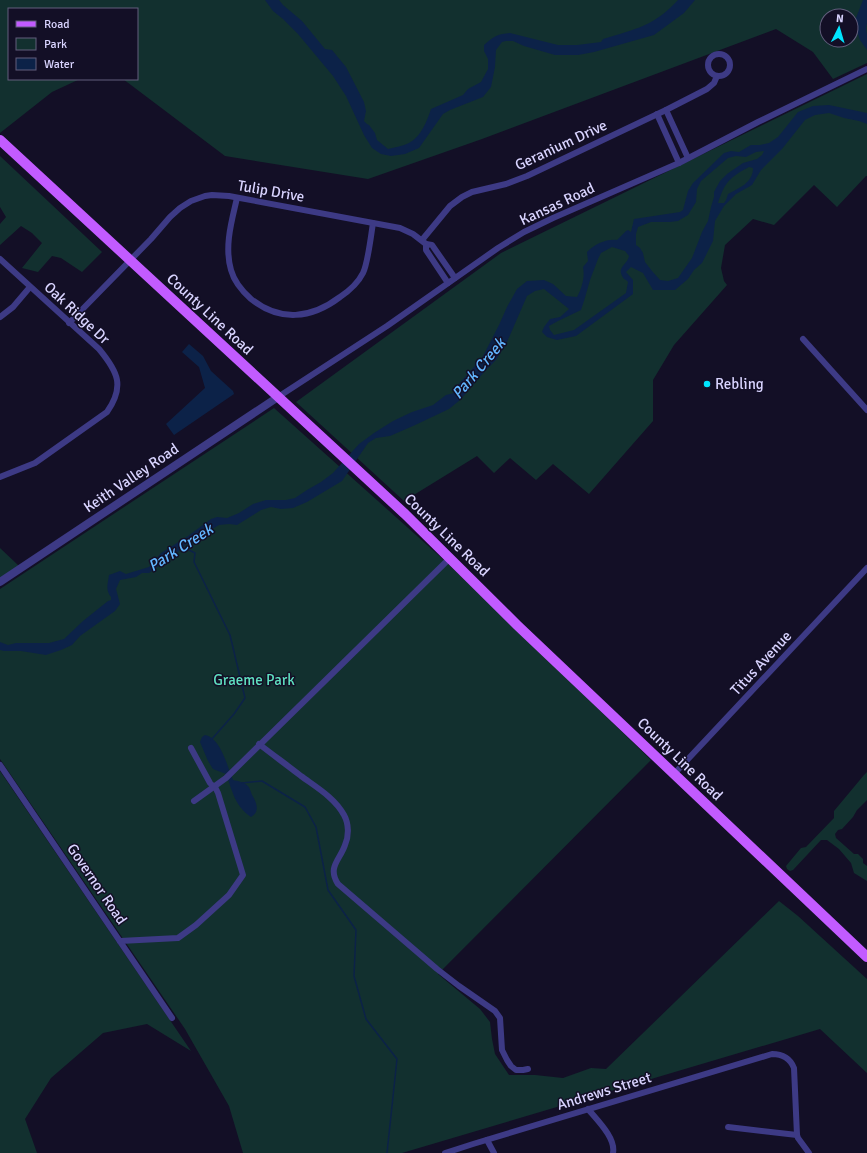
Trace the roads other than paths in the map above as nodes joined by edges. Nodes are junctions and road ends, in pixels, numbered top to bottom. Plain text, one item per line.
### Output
1 (867, 69) edge
2 (717, 76) dead end
3 (666, 110) junction
4 (657, 114) junction
5 (0, 140) edge
6 (688, 158) junction
7 (679, 163) junction
8 (237, 198) junction
9 (373, 223) junction
10 (424, 242) junction
11 (0, 260) edge
12 (130, 260) junction
13 (455, 278) junction
14 (448, 283) junction
15 (30, 287) junction
16 (0, 317) edge
17 (69, 323) junction
18 (803, 339) dead end
19 (278, 397) junction
20 (867, 410) edge
21 (0, 477) edge
22 (450, 558) junction
23 (867, 568) edge
24 (0, 582) edge
25 (259, 744) junction
26 (192, 748) dead end
27 (0, 764) edge
28 (674, 774) junction
29 (213, 786) junction
30 (194, 801) dead end
31 (120, 941) junction
32 (867, 957) edge
33 (172, 1018) dead end
34 (528, 1069) dead end
35 (588, 1109) junction
36 (728, 1128) dead end
37 (797, 1135) junction
38 (486, 1140) junction
39 (445, 1153) edge
40 (494, 1153) edge
41 (613, 1153) edge
42 (808, 1153) edge

1 - 6 street, Kansas Road
2 - 3 street, Geranium Drive
3 - 4 street, Geranium Drive
3 - 6 street
4 - 7 street
4 - 10 street, Geranium Drive
5 - 12 main road, County Line Road
6 - 7 street, Kansas Road
7 - 13 street, Kansas Road
8 - 9 street, Tulip Drive
8 - 9 street
8 - 12 street, Tulip Drive
9 - 10 street, Tulip Drive
10 - 13 street, Tulip Drive
10 - 14 street
11 - 15 street, Oak Ridge Dr
12 - 17 street, Tulip Drive
12 - 19 main road, County Line Road
13 - 14 street, Kansas Road
14 - 19 street, Kansas Road
15 - 16 street
15 - 17 street, Oak Ridge Dr
17 - 21 street, Oak Ridge Dr
18 - 20 street
19 - 22 main road, County Line Road
19 - 24 street, Keith Valley Road
22 - 25 street
22 - 28 main road, County Line Road
23 - 28 street, Titus Avenue
25 - 29 street
25 - 34 street
26 - 29 street
27 - 31 street, Governor Road
28 - 32 main road, County Line Road
29 - 30 street
29 - 31 street
31 - 33 street, Governor Road
35 - 37 street, Andrews Street
35 - 38 street, Andrews Street
35 - 41 street
36 - 37 street
37 - 42 street
38 - 39 street, Andrews Street
38 - 40 street

